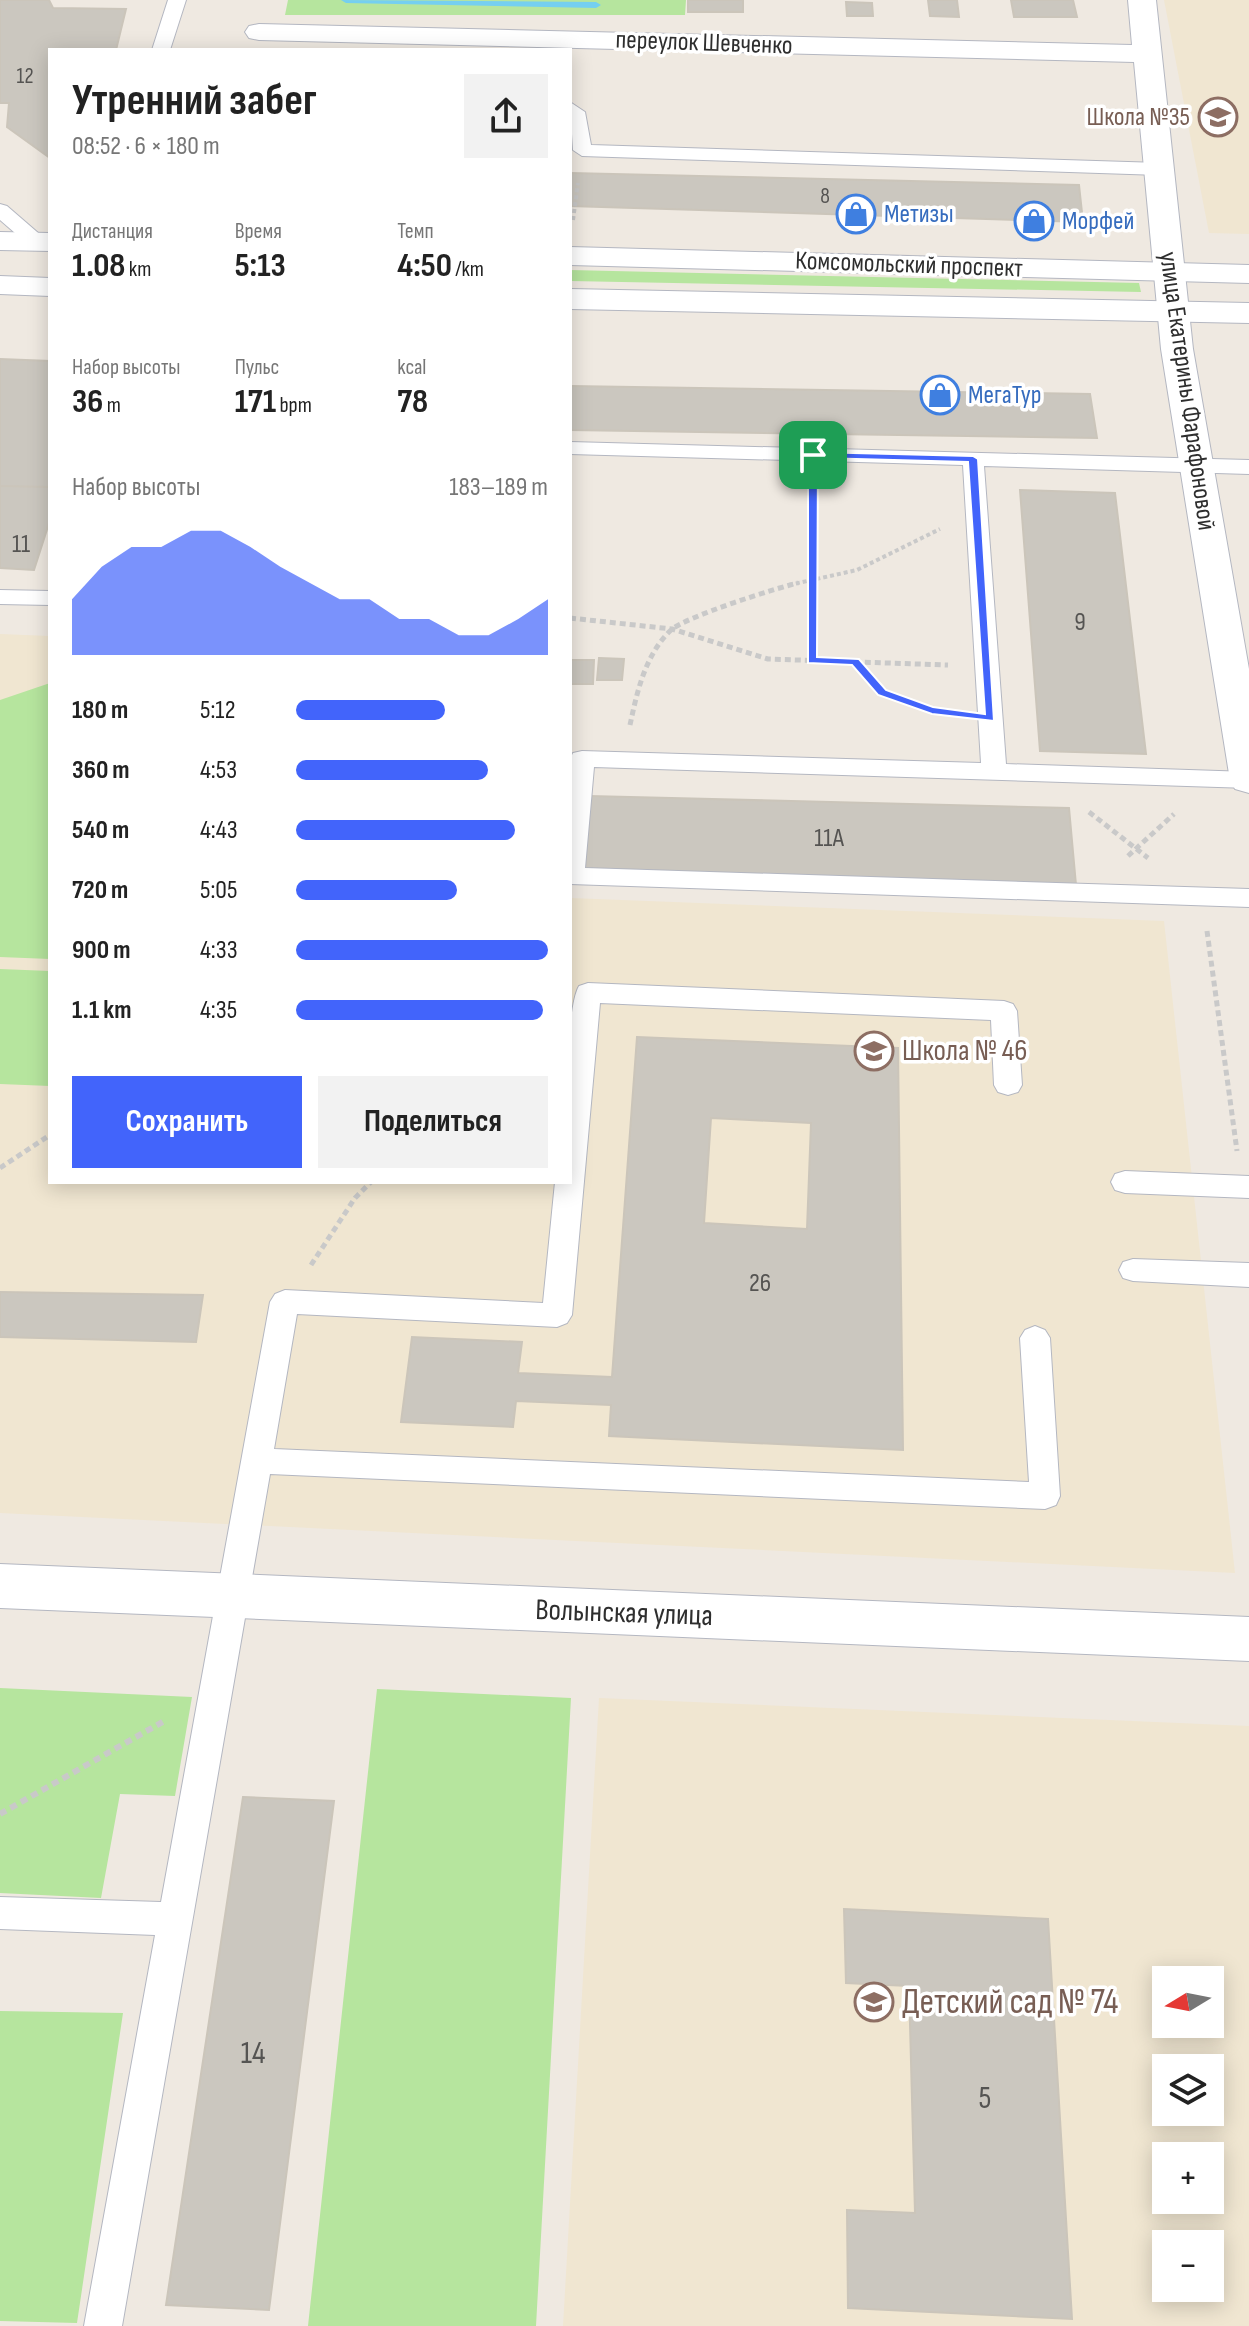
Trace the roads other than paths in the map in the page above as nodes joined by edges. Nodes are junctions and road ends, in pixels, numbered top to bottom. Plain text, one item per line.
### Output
1 (177, 0) edge
2 (261, 0) edge
3 (1142, 0) edge
4 (256, 41) edge
5 (436, 42) edge
6 (162, 48) edge
7 (1148, 54) junction
8 (572, 109) edge
9 (1160, 169) junction
10 (0, 210) edge
11 (0, 241) edge
12 (44, 242) edge
13 (572, 256) edge
14 (1168, 272) junction
15 (1249, 274) edge
16 (0, 285) edge
17 (48, 287) edge
18 (572, 299) edge
19 (1173, 312) junction
20 (1249, 313) edge
21 (572, 448) edge
22 (973, 459) junction
23 (1195, 466) junction
24 (1249, 467) edge
25 (0, 597) edge
26 (48, 598) edge
27 (994, 772) junction
28 (1249, 780) edge
29 (1249, 898) edge
30 (1008, 1085) dead end
31 (572, 1156) edge
32 (1125, 1182) dead end
33 (569, 1184) edge
34 (1246, 1187) edge
35 (1133, 1270) dead end
36 (1249, 1275) edge
37 (1035, 1338) dead end
38 (257, 1461) junction
39 (0, 1586) edge
40 (234, 1596) junction
41 (1249, 1639) edge
42 (0, 1913) edge
43 (176, 1919) junction
44 (103, 2326) edge

1 - 6 lane
2 - 4 street
3 - 7 street, улица Екатерины Фарафоновой
4 - 5 street, переулок Шевченко
5 - 7 street, переулок Шевченко
7 - 9 street, улица Екатерины Фарафоновой
8 - 9 lane
9 - 14 street, улица Екатерины Фарафоновой
10 - 12 lane
11 - 12 street
13 - 14 street, Комсомольский проспект
14 - 15 street, Комсомольский проспект
14 - 19 street, улица Екатерины Фарафоновой
16 - 17 street
18 - 19 street, Комсомольский проспект
19 - 20 street, Комсомольский проспект
19 - 23 street, улица Екатерины Фарафоновой
21 - 22 lane
22 - 23 lane
22 - 27 lane
23 - 24 lane
23 - 28 street, улица Екатерины Фарафоновой
25 - 26 lane
27 - 28 lane
27 - 29 lane
30 - 31 lane
32 - 34 lane
33 - 38 lane
35 - 36 lane
37 - 38 lane
38 - 40 lane
39 - 40 street, Волынская улица
40 - 41 street, Волынская улица
40 - 43 lane
42 - 43 lane
43 - 44 lane

